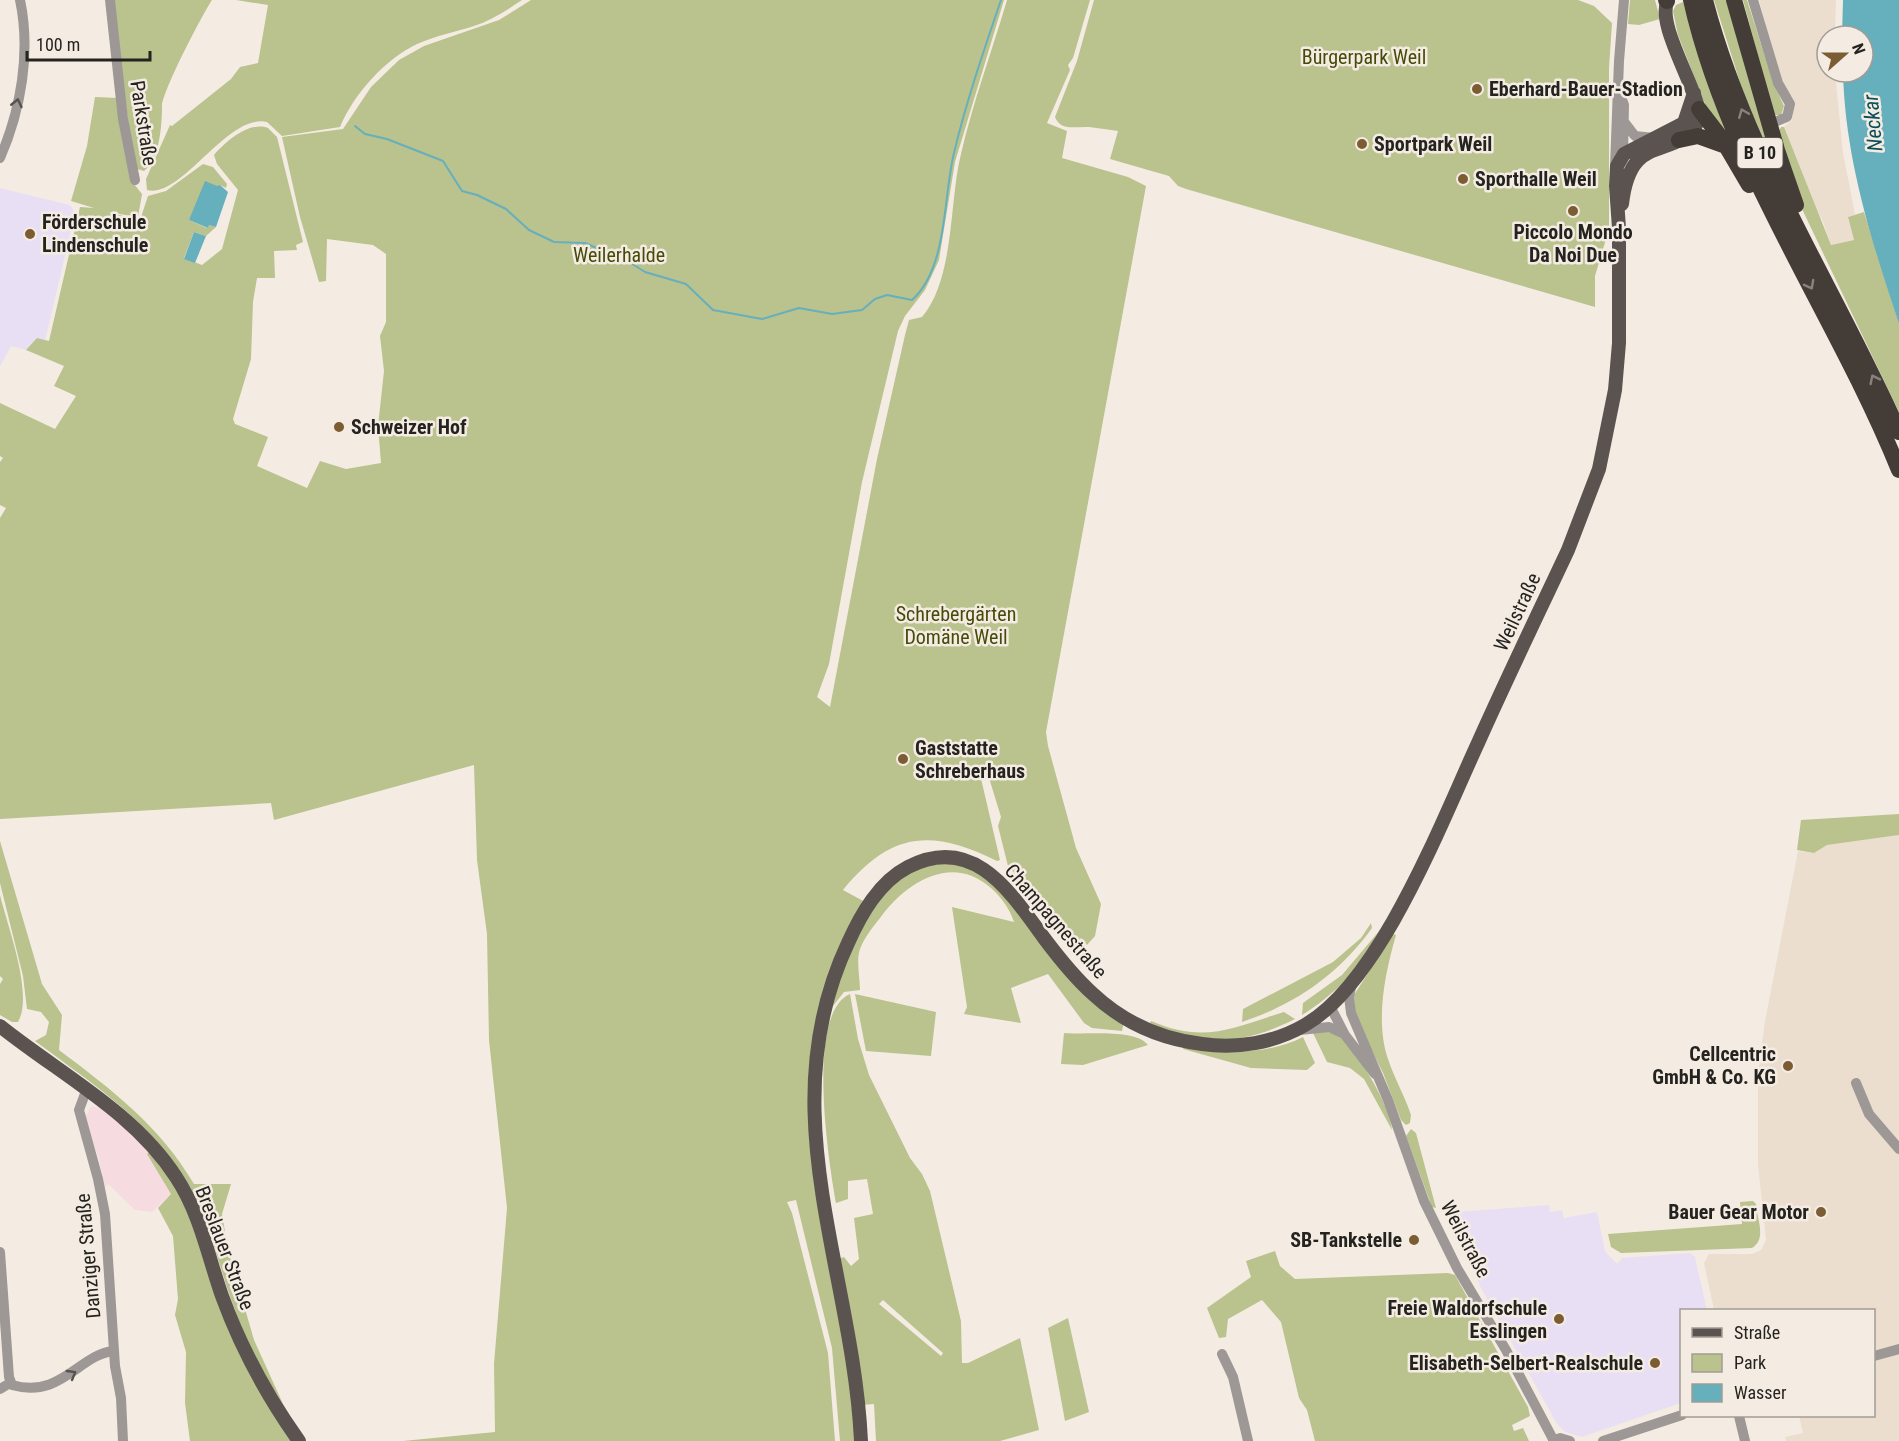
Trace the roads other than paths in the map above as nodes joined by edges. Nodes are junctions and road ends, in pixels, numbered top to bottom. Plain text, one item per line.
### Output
1 (20, 0) edge
2 (110, 0) edge
3 (1624, 0) edge
4 (1667, 0) edge
5 (1690, 0) edge
6 (1705, 0) edge
7 (1734, 0) edge
8 (1754, 0) edge
9 (1618, 88) junction
10 (1696, 101) junction
11 (1625, 122) junction
12 (1770, 124) junction
13 (1657, 137) junction
14 (1616, 138) junction
15 (1679, 140) junction
16 (1727, 147) junction
17 (1624, 154) junction
18 (1640, 156) junction
19 (0, 158) edge
20 (1615, 174) junction
21 (135, 180) dead end
22 (1623, 194) junction
23 (1619, 228) junction
24 (1783, 233) junction
25 (1833, 298) junction
26 (1899, 432) edge
27 (1899, 470) edge
28 (1352, 983) junction
29 (1330, 1006) junction
30 (1318, 1023) junction
31 (0, 1026) edge
32 (1356, 1026) junction
33 (1345, 1035) junction
34 (1379, 1079) junction
35 (1857, 1083) dead end
36 (86, 1091) junction
37 (1899, 1149) edge
38 (0, 1252) edge
39 (2, 1305) edge
40 (4, 1347) edge
41 (1899, 1349) edge
42 (113, 1351) junction
43 (1222, 1354) dead end
44 (1875, 1356) edge
45 (10, 1383) junction
46 (0, 1389) edge
47 (1680, 1416) edge
48 (1739, 1417) edge
49 (123, 1441) edge
50 (299, 1441) edge
51 (861, 1441) edge
52 (1248, 1441) edge
53 (1553, 1441) edge
54 (1570, 1441) edge
55 (1603, 1441) edge
56 (1745, 1441) edge

19 -> 1 street
2 - 21 street, Parkstraße
3 - 9 street, Weilstraße
4 - 10 main road
5 - 24 highway, B 10
25 -> 6 highway, B 10
7 - 12 highway
8 - 12 street
9 - 11 street, Weilstraße
9 - 14 street, Weilstraße
10 - 13 main road
10 - 15 main road
10 - 16 highway
11 - 13 street
11 - 17 street, Weilstraße
12 - 25 highway
13 - 17 main road
14 - 17 street
14 - 20 street, Weilstraße
15 - 16 highway
15 - 18 main road
16 - 24 highway
17 - 18 street
17 - 20 main road
17 - 22 street, Weilstraße
18 - 22 main road
20 - 23 main road, Weilstraße
22 - 23 main road, Weilstraße
23 - 28 main road, Weilstraße
24 -> 27 highway, B 10
26 -> 25 highway, B 10
28 - 29 main road, Weilstraße
28 - 32 street, Weilstraße
29 - 30 main road, Champagnestraße
29 - 32 street
29 - 33 street, Weilstraße
30 - 33 street
30 - 51 main road, Champagnestraße
31 - 36 main road, Breslauer Straße
32 - 34 street, Weilstraße
33 - 34 street, Weilstraße
34 - 53 street, Weilstraße
35 - 37 street
36 - 42 street, Danziger Straße
36 - 50 main road, Breslauer Straße
38 - 39 street
39 - 40 street
40 - 45 street
41 - 44 street
45 -> 42 street
42 - 49 street, Danziger Straße
43 - 52 street
45 - 46 street
47 - 55 street
48 - 56 street
53 - 54 street

